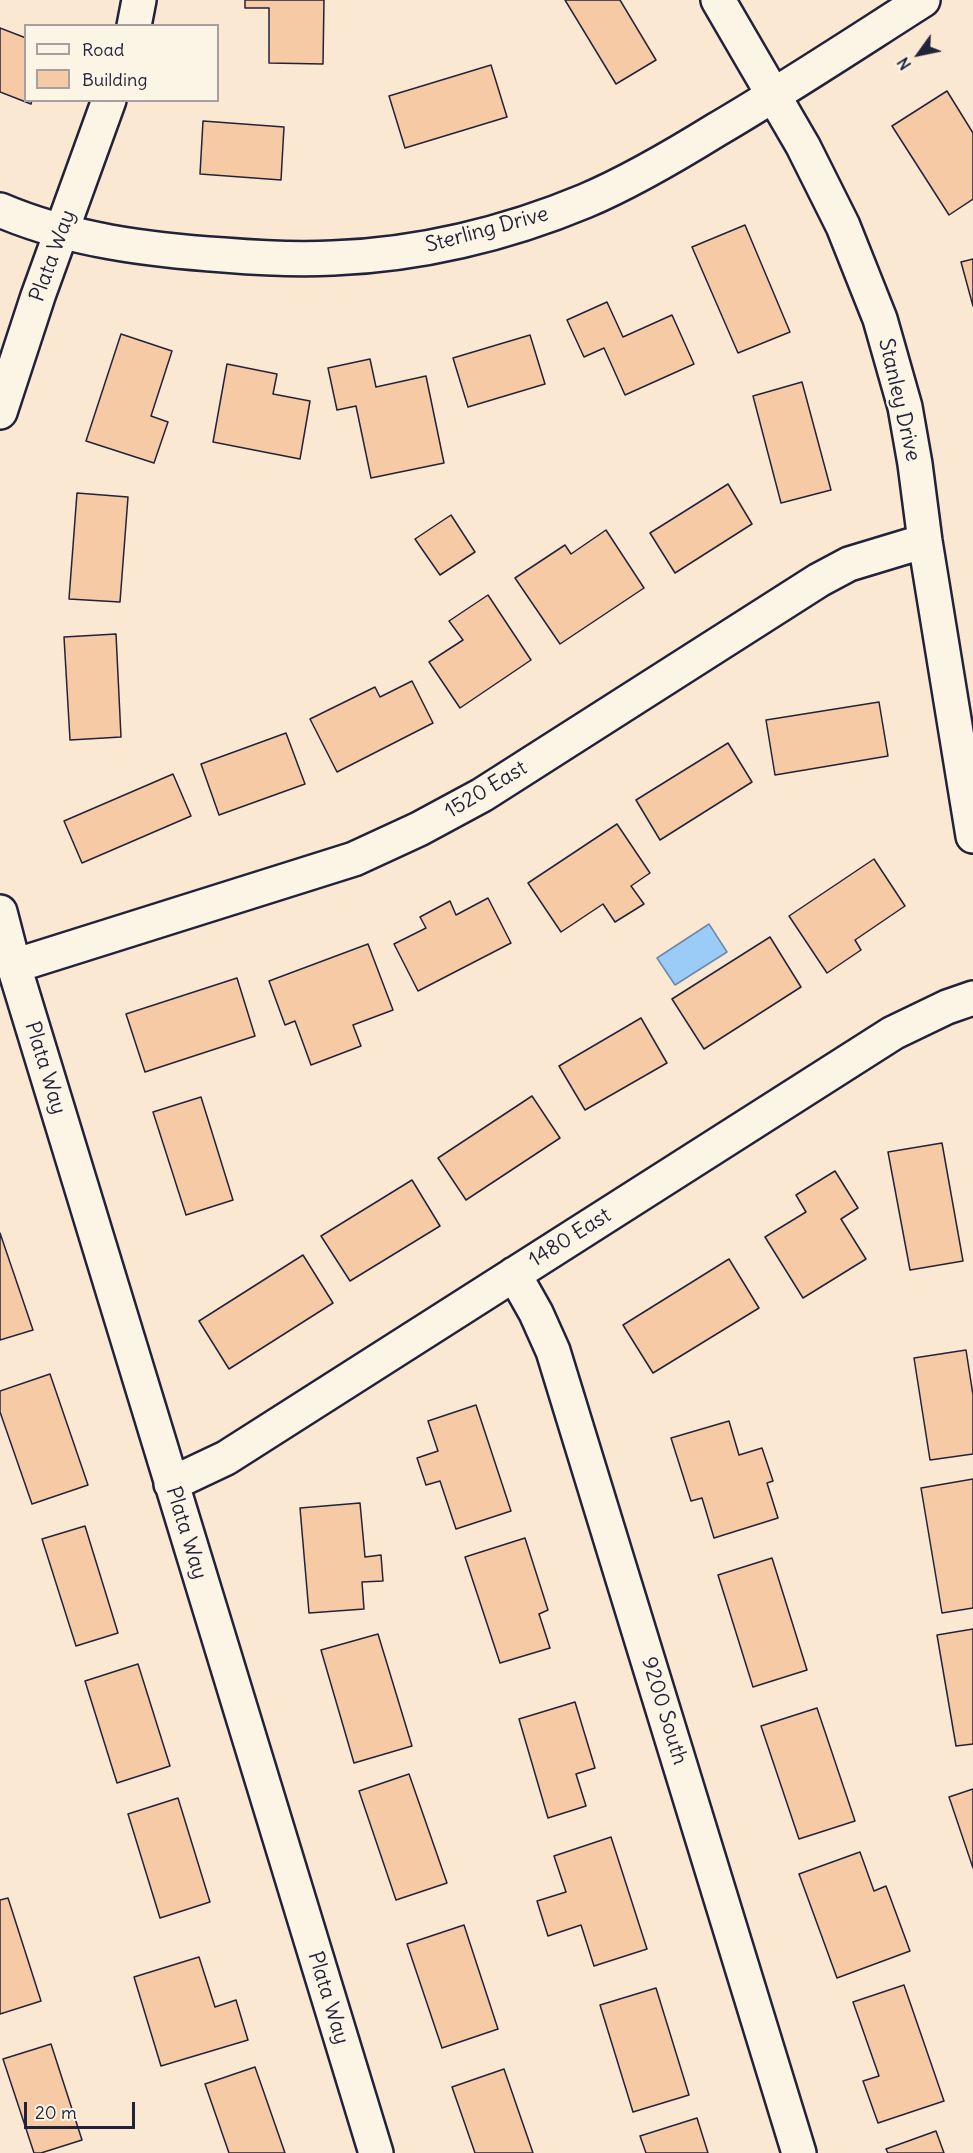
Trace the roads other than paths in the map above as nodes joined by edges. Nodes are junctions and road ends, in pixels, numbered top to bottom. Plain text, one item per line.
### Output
1 (139, 0) edge
2 (718, 0) edge
3 (922, 0) edge
4 (134, 24) edge
5 (774, 95) junction
6 (108, 102) edge
7 (0, 210) edge
8 (62, 232) junction
9 (0, 412) edge
10 (924, 541) junction
11 (973, 836) edge
12 (0, 912) edge
13 (14, 966) junction
14 (973, 998) edge
15 (514, 1274) junction
16 (171, 1484) junction
17 (376, 2153) edge
18 (800, 2153) edge

1 - 4 street
2 - 5 street, Stanley Drive
3 - 5 street, Sterling Drive
5 - 8 street, Sterling Drive
5 - 10 street, Stanley Drive
6 - 8 street, Plata Way
7 - 8 street, Sterling Drive
8 - 9 street, Plata Way
10 - 11 street, Stanley Drive
10 - 13 street, 1520 East
12 - 13 street, Plata Way
13 - 16 street, Plata Way
14 - 15 street, 1480 East
15 - 16 street, 1480 East
15 - 18 street, 9200 South
16 - 17 street, Plata Way

